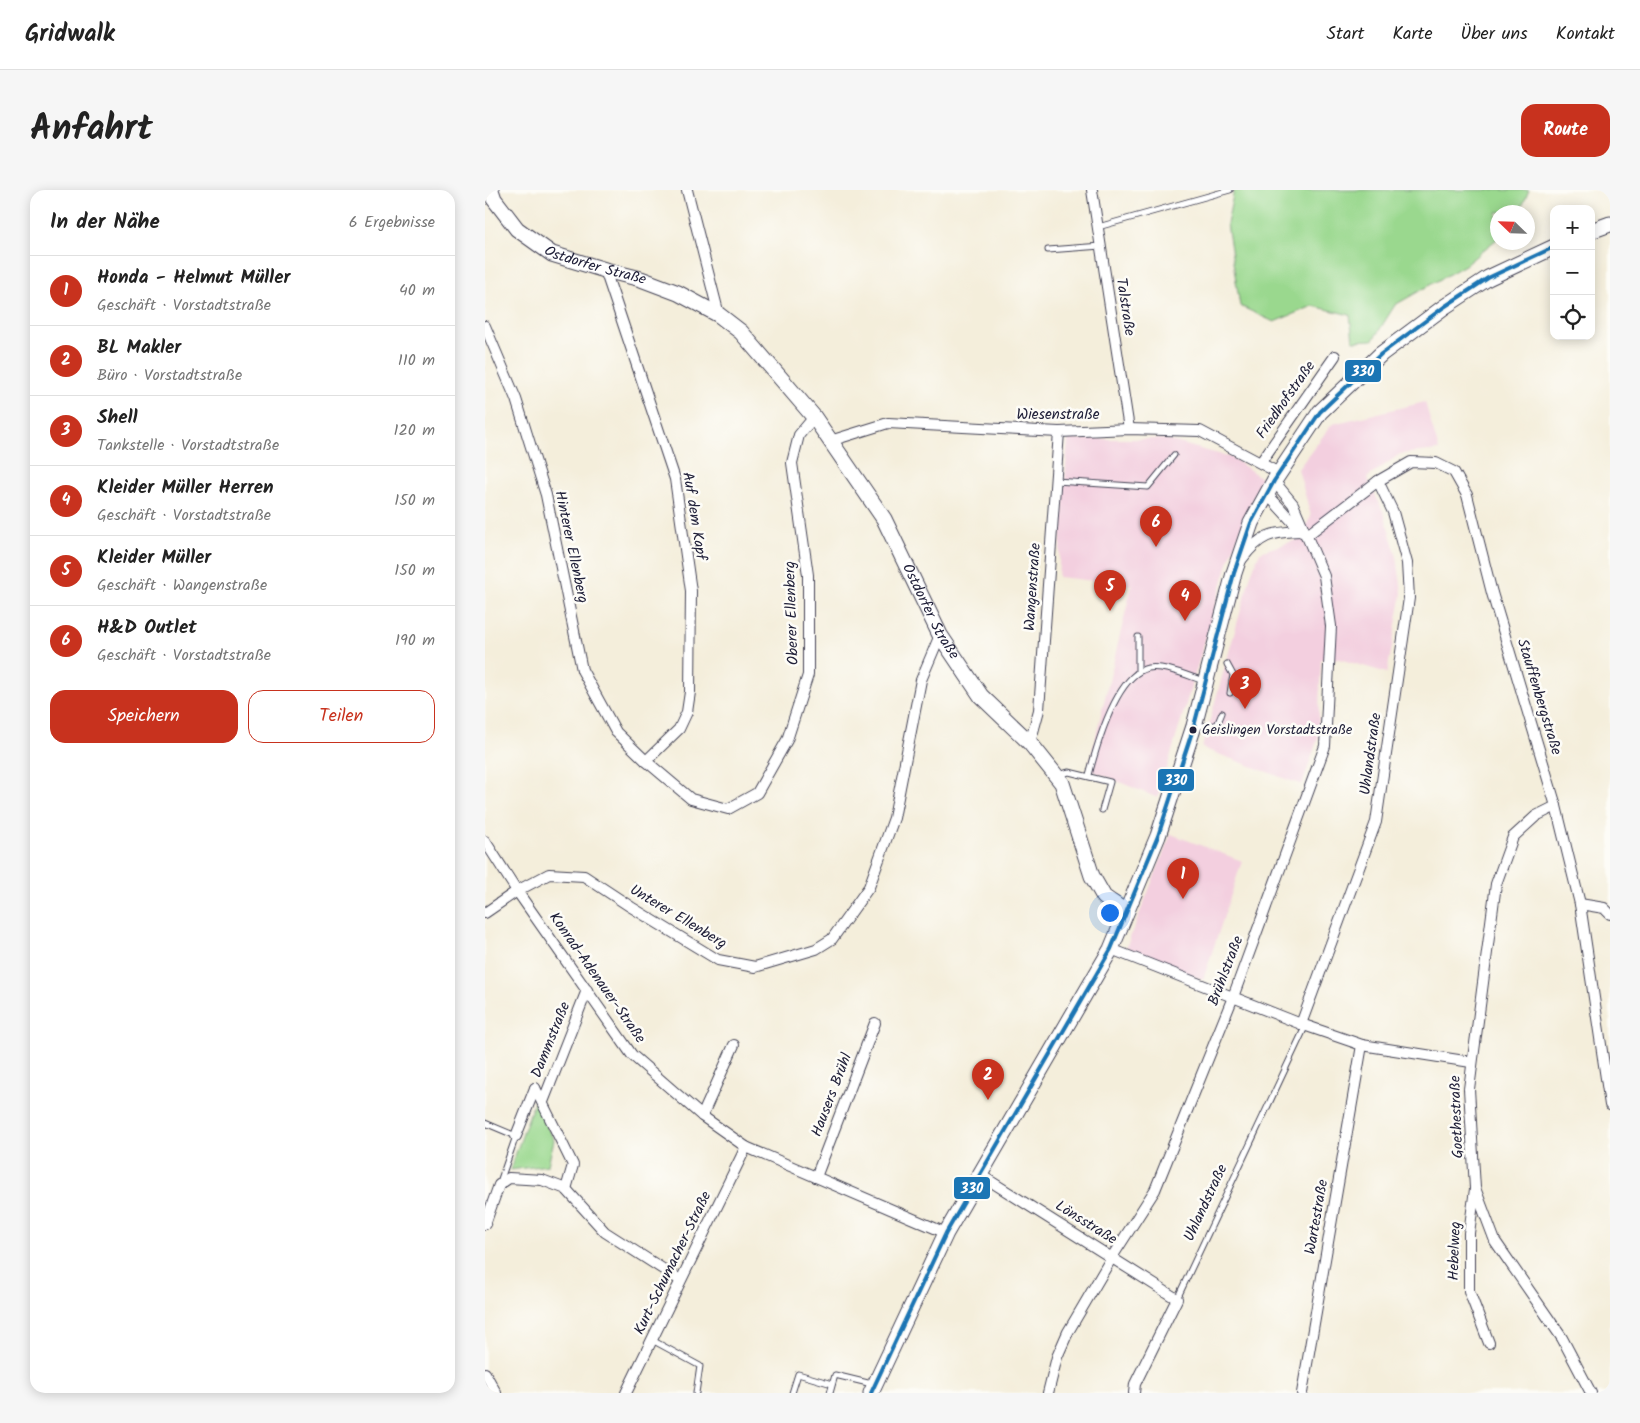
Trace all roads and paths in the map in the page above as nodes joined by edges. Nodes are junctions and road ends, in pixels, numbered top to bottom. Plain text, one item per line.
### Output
1 (491, 190) edge
2 (687, 190) edge
3 (1092, 190) edge
4 (1230, 190) edge
5 (1610, 224) edge
6 (1098, 227) junction
7 (1595, 230) edge
8 (1101, 246) junction
9 (1550, 249) edge
10 (1048, 250) dead end
11 (605, 270) junction
12 (719, 315) junction
13 (486, 330) edge
14 (1335, 356) dead end
15 (814, 417) junction
16 (1129, 429) junction
17 (1059, 432) junction
18 (830, 441) junction
19 (1174, 455) dead end
20 (1261, 462) junction
21 (1056, 481) junction
22 (1378, 481) junction
23 (1273, 483) junction
24 (1303, 534) junction
25 (1236, 566) junction
26 (940, 635) junction
27 (1138, 637) dead end
28 (1227, 664) dead end
29 (1138, 672) junction
30 (1207, 682) junction
31 (1231, 693) dead end
32 (1222, 713) dead end
33 (1194, 726) junction
34 (1031, 743) junction
35 (646, 761) junction
36 (1056, 775) junction
37 (1089, 775) junction
38 (1556, 806) junction
39 (1102, 810) dead end
40 (485, 841) edge
41 (517, 891) junction
42 (1580, 904) junction
43 (1126, 912) junction
44 (485, 913) edge
45 (1610, 914) edge
46 (1111, 949) junction
47 (587, 990) junction
48 (1233, 997) junction
49 (875, 1023) dead end
50 (1303, 1025) junction
51 (734, 1045) dead end
52 (1362, 1046) junction
53 (1471, 1062) junction
54 (543, 1102) junction
55 (1610, 1105) edge
56 (702, 1116) junction
57 (485, 1122) edge
58 (516, 1136) junction
59 (746, 1148) junction
60 (979, 1174) junction
61 (816, 1177) junction
62 (499, 1185) junction
63 (1475, 1188) junction
64 (565, 1189) junction
65 (485, 1224) edge
66 (946, 1233) junction
67 (1112, 1257) junction
68 (681, 1280) junction
69 (1177, 1299) junction
70 (652, 1340) junction
71 (1489, 1342) dead end
72 (485, 1373) edge
73 (832, 1384) junction
74 (873, 1389) edge
75 (496, 1393) edge
76 (627, 1393) edge
77 (696, 1393) edge
78 (792, 1393) edge
79 (830, 1393) edge
80 (1048, 1393) edge
81 (1133, 1393) edge
82 (1302, 1393) edge
83 (1591, 1393) edge

1 - 11 main road, Ostdorfer Straße
2 - 12 street
3 - 6 street, Talstraße
4 - 6 lane
5 - 7 main road
6 - 8 street, Talstraße
8 - 10 lane
8 - 16 street, Talstraße
9 - 23 main road
11 - 12 main road, Ostdorfer Straße
11 - 35 street, Auf dem Kapf
12 - 15 main road, Ostdorfer Straße
13 - 35 street, Hinterer Ellenberg
14 - 20 street, Friedhofstraße
15 - 18 main road, Ostdorfer Straße
15 - 35 street, Oberer Ellenberg
16 - 17 street, Wiesenstraße
16 - 20 street, Wiesenstraße
17 - 18 street, Wiesenstraße
17 - 21 street, Wangenstraße
18 - 26 main road, Ostdorfer Straße
19 - 21 lane
20 - 23 street, Wiesenstraße
21 - 34 street, Wangenstraße
22 - 24 street, Stauffenbergstraße
22 - 38 street, Stauffenbergstraße
22 - 50 street, Uhlandstraße
23 - 24 street, Brühlstraße
23 - 24 street, Brühlstraße
23 - 25 main road
24 - 25 street
24 - 48 street, Brühlstraße
25 - 30 main road
26 - 34 main road, Ostdorfer Straße
26 - 41 street, Unterer Ellenberg
27 - 29 lane
28 - 31 lane
29 - 30 lane
29 - 37 lane
30 - 33 main road
32 - 33 lane
33 - 43 main road
34 - 36 main road, Ostdorfer Straße
36 - 37 lane
36 - 43 main road, Ostdorfer Straße
37 - 39 lane
38 - 42 street, Stauffenbergstraße
38 - 53 street, Goethestraße
40 - 41 street, Konrad-Adenauer-Straße
41 - 44 street, Unterer Ellenberg
41 - 47 street, Konrad-Adenauer-Straße
42 - 45 street
42 - 55 street, Stauffenbergstraße
43 - 46 main road
46 - 48 street
46 - 60 main road
47 - 54 street, Dammstraße
47 - 56 street, Konrad-Adenauer-Straße
48 - 50 street
48 - 67 street, Brühlstraße
49 - 61 street, Hausers Brühl
50 - 52 street
50 - 69 lane, Uhlandstraße
51 - 56 street
52 - 53 street
52 - 82 street, Wartestraße
53 - 63 street, Goethestraße
54 - 58 street, Dammstraße
54 - 64 street
56 - 59 street, Konrad-Adenauer-Straße
57 - 58 lane
58 - 62 lane
59 - 61 street, Konrad-Adenauer-Straße
59 - 68 street, Kurt-Schumacher-Straße
60 - 66 main road
60 - 67 street, Lönsstraße
61 - 66 street, Konrad-Adenauer-Straße
62 - 64 street
62 - 65 street
63 - 71 street, Hebelweg
63 - 83 street, Goethestraße
64 - 68 street
66 - 74 main road
67 - 69 street, Lönsstraße
67 - 80 street, Brühlstraße
68 - 70 street, Kurt-Schumacher-Straße
69 - 81 street, Uhlandstraße
70 - 76 street, Kurt-Schumacher-Straße
70 - 77 lane
72 - 75 street
73 - 74 lane
73 - 78 lane
73 - 79 lane

